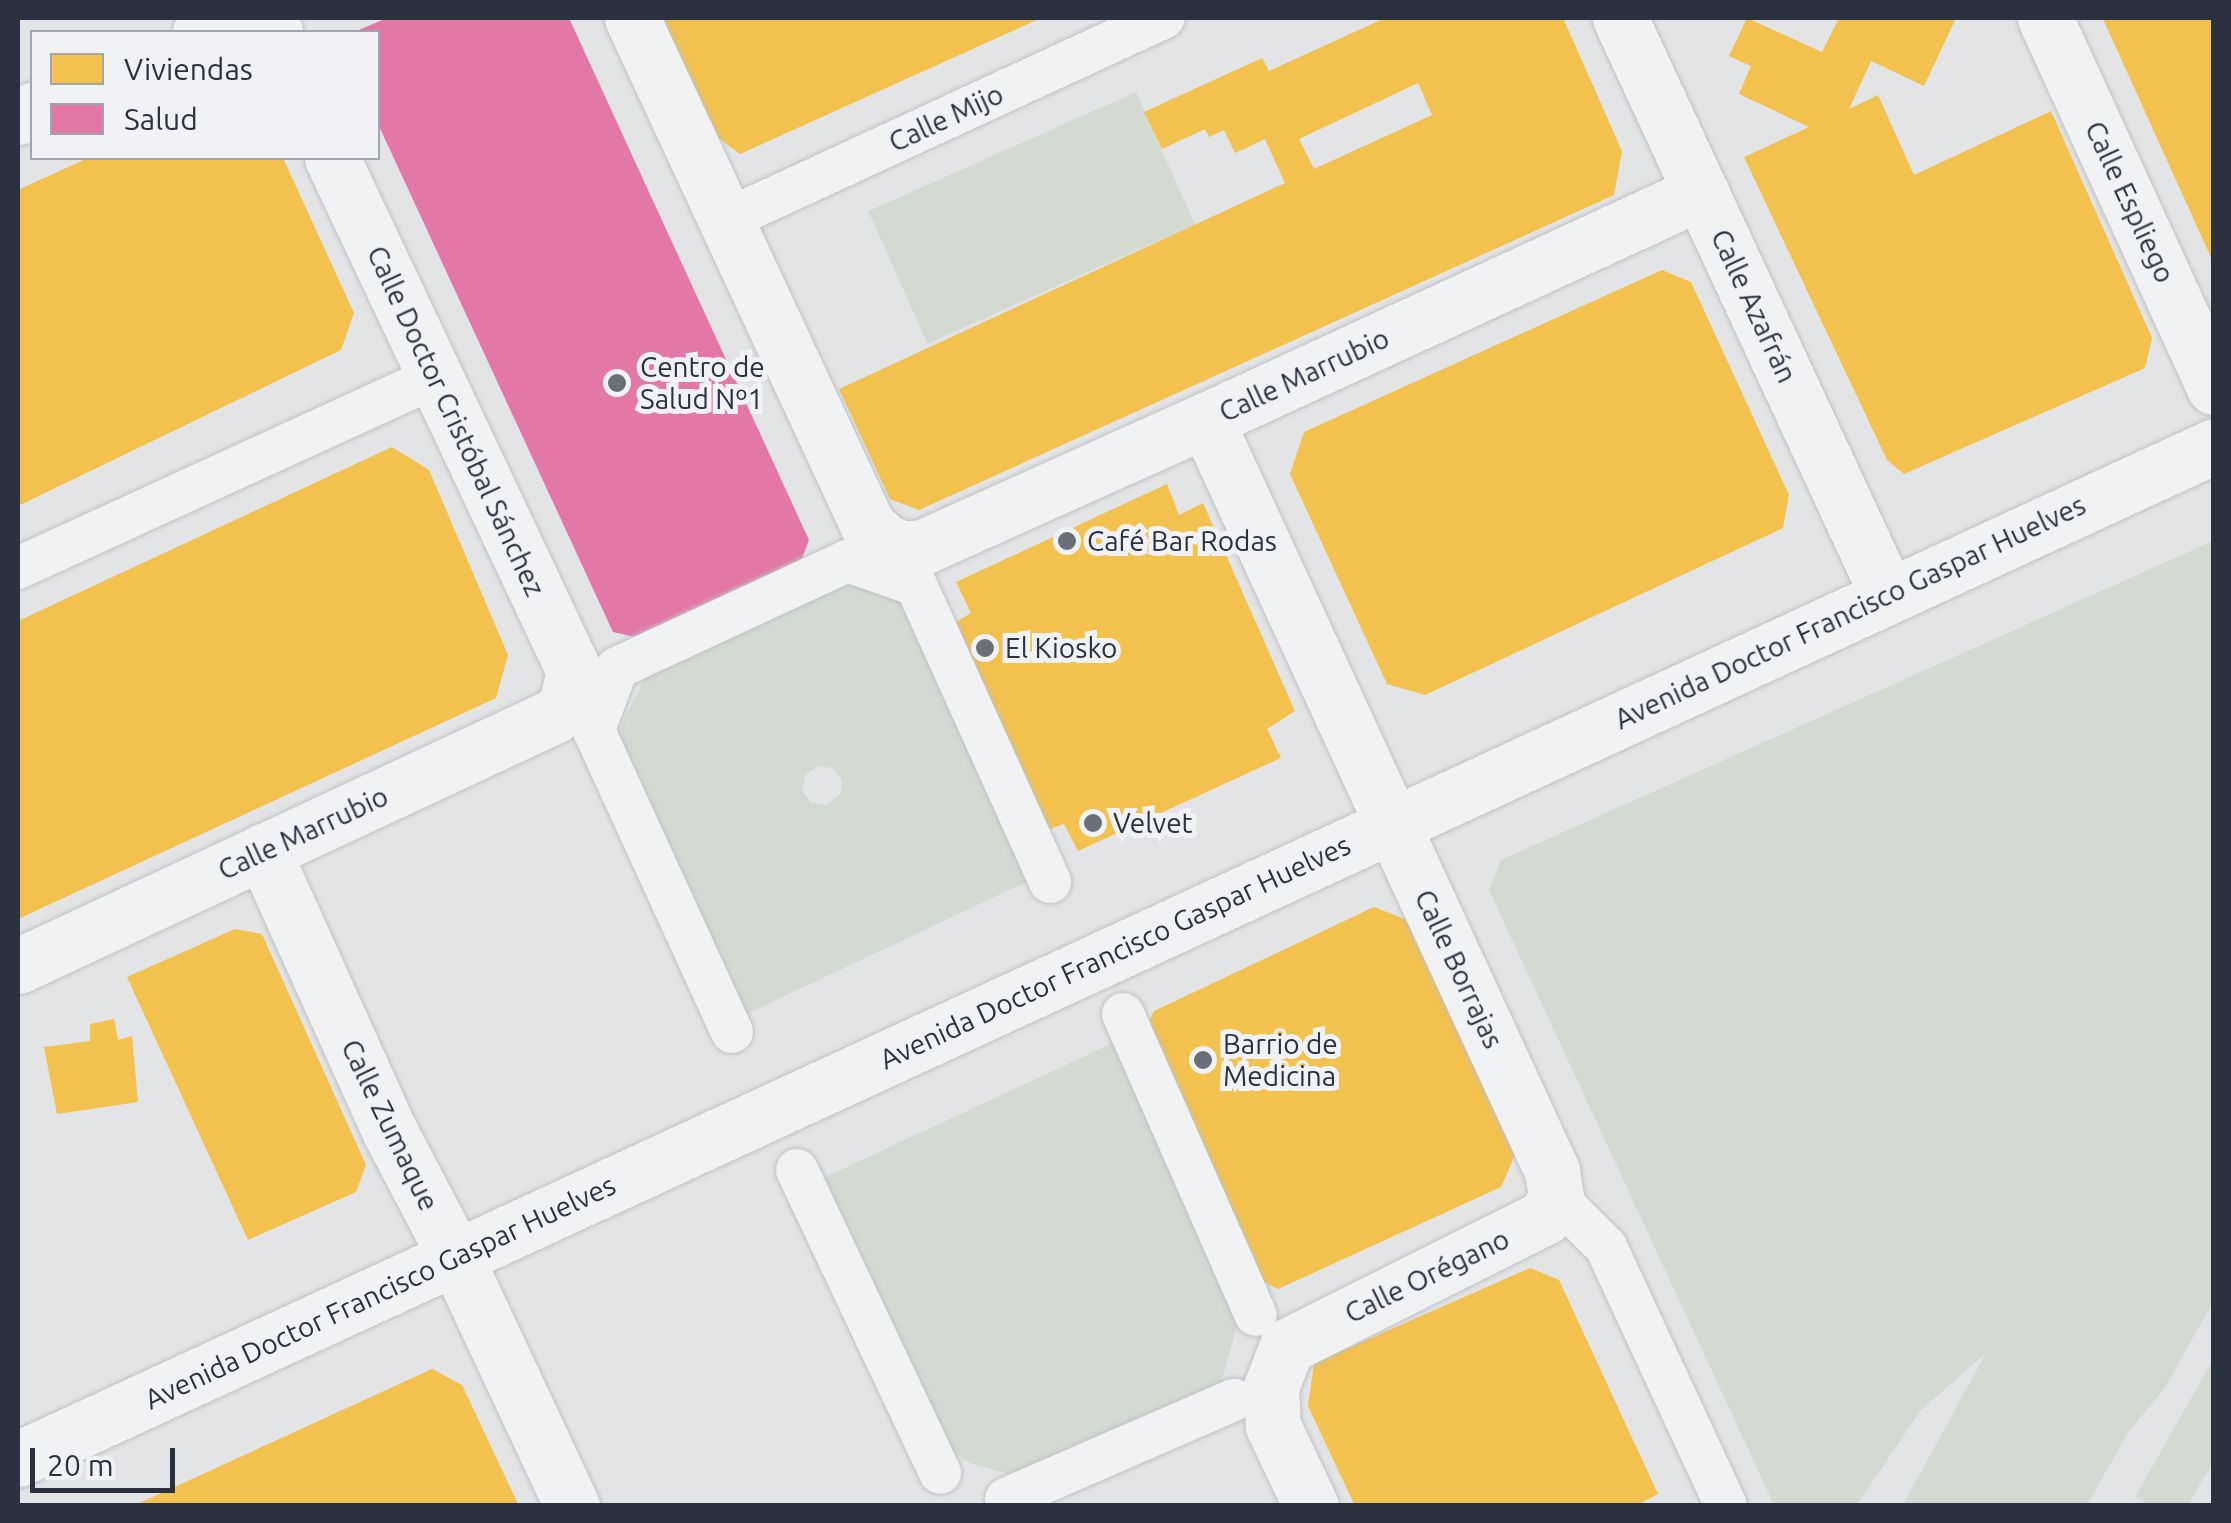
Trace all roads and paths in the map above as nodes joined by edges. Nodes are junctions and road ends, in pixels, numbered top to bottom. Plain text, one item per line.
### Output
1 (232, 18) edge
2 (632, 18) edge
3 (1164, 18) edge
4 (1620, 18) edge
5 (2046, 18) edge
6 (205, 30) edge
7 (333, 160) edge
8 (1701, 192) junction
9 (728, 219) junction
10 (434, 378) junction
11 (2214, 387) edge
12 (1206, 420) junction
13 (2214, 446) edge
14 (897, 564) junction
15 (18, 568) edge
16 (1887, 594) junction
17 (590, 691) junction
18 (1392, 824) junction
19 (262, 851) junction
20 (1050, 882) dead end
21 (18, 966) edge
22 (1123, 1014) dead end
23 (732, 1032) dead end
24 (797, 1170) dead end
25 (1556, 1196) junction
26 (455, 1256) junction
27 (1272, 1330) junction
28 (1234, 1400) dead end
29 (18, 1459) edge
30 (940, 1473) dead end
31 (1006, 1499) dead end
32 (572, 1506) edge
33 (1310, 1506) edge
34 (1726, 1506) edge

1 - 6 street
2 - 9 street
3 - 9 street, Calle Mijo
4 - 8 street, Calle Azafrán
5 - 11 street, Calle Espliego
7 - 10 street, Calle Doctor Cristóbal Sánchez
8 - 12 street, Calle Marrubio
8 - 16 street, Calle Azafrán
9 - 14 street
10 - 15 street
10 - 17 street, Calle Doctor Cristóbal Sánchez
12 - 14 street, Calle Marrubio
12 - 18 street, Calle Borrajas
13 - 16 street, Avenida Doctor Francisco Gaspar Huelves
14 - 17 street, Calle Marrubio
14 - 20 street
16 - 18 street, Avenida Doctor Francisco Gaspar Huelves
17 - 19 street, Calle Marrubio
17 - 23 street, Calle Doctor Cristóbal Sánchez
18 - 25 street, Calle Borrajas
18 - 26 street, Avenida Doctor Francisco Gaspar Huelves
19 - 21 street, Calle Marrubio
19 - 26 street, Calle Zumaque
22 - 27 street
24 - 30 street
25 - 27 street, Calle Orégano
25 - 34 street, Calle Borrajas
26 - 29 street, Avenida Doctor Francisco Gaspar Huelves
26 - 32 street, Calle Zumaque
27 - 33 street
28 - 31 street

